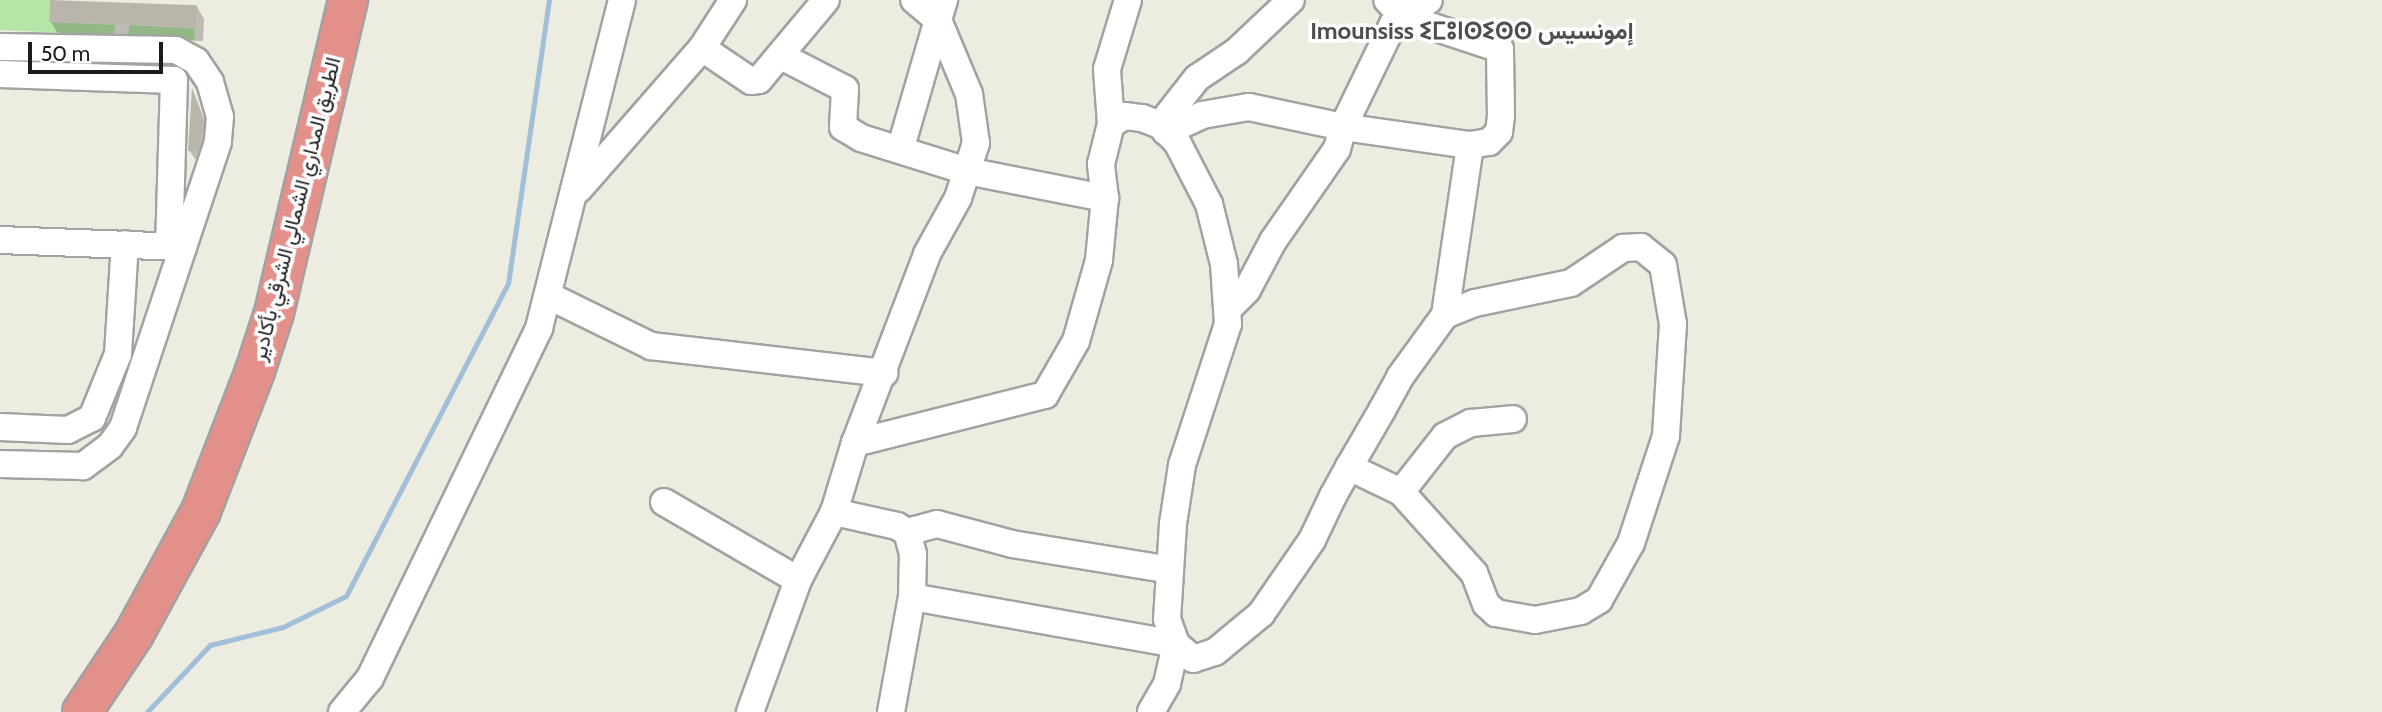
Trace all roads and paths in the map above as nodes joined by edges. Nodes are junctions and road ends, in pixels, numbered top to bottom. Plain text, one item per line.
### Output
1 (348, 0) edge
2 (369, 0) edge
3 (622, 0) edge
4 (733, 0) edge
5 (825, 0) edge
6 (914, 0) edge
7 (1128, 0) edge
8 (1292, 0) edge
9 (1429, 0) edge
10 (1395, 9) edge
11 (941, 10) edge
12 (0, 47) edge
13 (38, 48) junction
14 (702, 48) junction
15 (781, 56) junction
16 (131, 62) junction
17 (0, 74) edge
18 (37, 74) junction
19 (1111, 124) junction
20 (1343, 127) junction
21 (1163, 128) junction
22 (1470, 145) junction
23 (901, 147) junction
24 (967, 171) junction
25 (576, 192) junction
26 (1105, 198) junction
27 (0, 240) edge
28 (125, 244) junction
29 (176, 246) junction
30 (550, 296) junction
31 (1230, 307) junction
32 (1446, 315) junction
33 (884, 373) junction
34 (1513, 419) dead end
35 (13, 428) edge
36 (855, 443) junction
37 (12, 464) edge
38 (1349, 467) junction
39 (1401, 492) junction
40 (664, 502) dead end
41 (834, 512) junction
42 (907, 532) junction
43 (1170, 570) junction
44 (799, 580) junction
45 (912, 597) junction
46 (1175, 644) junction
47 (82, 712) edge
48 (112, 712) edge
49 (342, 712) edge
50 (750, 712) edge
51 (891, 712) edge
52 (1151, 712) edge

1 - 47 highway, الطريق المداري الشمالي الشرقي بأكادير
2 - 48 highway, الطريق المداري الشمالي الشرقي بأكادير
3 - 25 street
4 - 14 street
5 - 15 street
6 - 11 street
7 - 19 street
8 - 21 street
9 - 10 street
10 - 20 street
10 - 22 street
11 - 23 street
11 - 24 street
12 - 13 street
13 - 16 street
13 - 18 street
14 - 15 street
14 - 25 street
15 - 23 street
16 - 18 street
16 - 29 street
16 - 29 street
17 - 18 street
19 - 21 street
19 - 26 street
20 - 21 street
20 - 22 street
20 - 31 street
21 - 31 street
22 - 32 street
23 - 24 street
24 - 26 street
24 - 33 street
25 - 30 street
26 - 36 street
27 - 28 street
28 - 29 street
28 - 35 street
29 - 37 street
30 - 33 street
30 - 49 street
31 - 43 street
32 - 38 street
32 - 39 street
33 - 36 street
34 - 39 street
35 - 37 street
36 - 41 street
38 - 39 street
38 - 46 street
40 - 44 street
41 - 42 street
41 - 44 street
42 - 43 street
42 - 45 street
43 - 46 street
44 - 50 street
45 - 46 street
45 - 51 street
46 - 52 street

